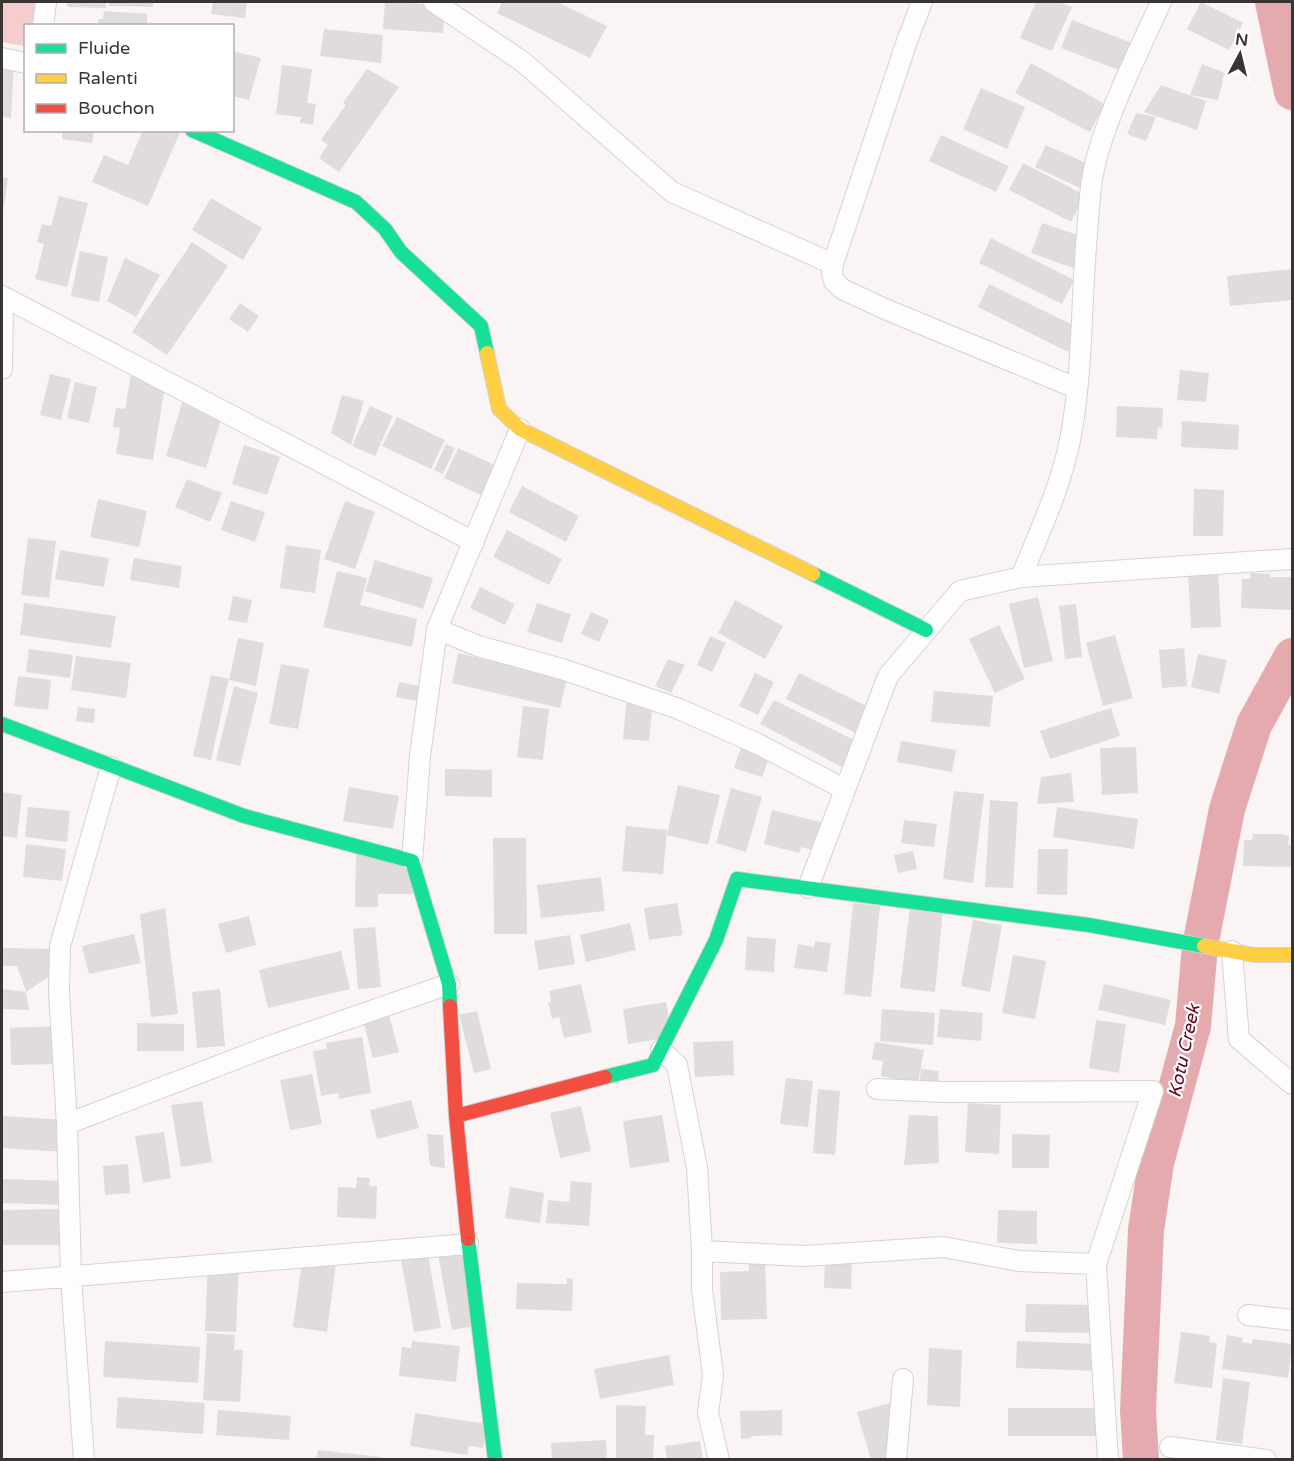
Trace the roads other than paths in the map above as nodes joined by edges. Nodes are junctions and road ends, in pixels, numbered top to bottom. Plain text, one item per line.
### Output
1 (46, 2) edge
2 (434, 2) edge
3 (922, 2) edge
4 (1161, 2) edge
5 (44, 24) edge
6 (2, 58) edge
7 (24, 63) edge
8 (197, 132) edge
9 (833, 264) junction
10 (2, 297) edge
11 (2, 369) edge
12 (1076, 388) junction
13 (520, 429) junction
14 (474, 542) junction
15 (1293, 559) edge
16 (1021, 577) junction
17 (437, 629) junction
18 (926, 630) junction
19 (2, 724) edge
20 (111, 768) junction
21 (844, 789) junction
22 (412, 861) junction
23 (807, 888) junction
24 (1232, 951) junction
25 (1293, 955) edge
26 (449, 984) junction
27 (661, 1050) junction
28 (1293, 1084) edge
29 (877, 1089) dead end
30 (456, 1116) junction
31 (67, 1124) junction
32 (468, 1244) junction
33 (702, 1251) junction
34 (1096, 1264) junction
35 (71, 1276) junction
36 (2, 1282) edge
37 (1248, 1315) dead end
38 (1293, 1320) edge
39 (903, 1379) dead end
40 (1170, 1447) dead end
41 (84, 1460) edge
42 (495, 1460) edge
43 (719, 1460) edge
44 (896, 1460) edge
45 (1108, 1460) edge
46 (1266, 1460) edge

1 - 5 street
2 - 9 street
3 - 9 street
4 - 12 street
6 - 7 street
8 - 13 street
9 - 12 street
10 - 11 street
10 - 14 street
12 - 16 street
13 - 14 street
13 - 18 street
14 - 17 street
15 - 16 street
16 - 18 street
17 - 21 street
17 - 22 street
18 - 21 street
19 - 20 street
20 - 22 street
20 - 31 street
21 - 23 street
22 - 26 street
23 - 24 street
23 - 27 street
24 - 25 street
24 - 28 street
26 - 30 street
26 - 31 street
27 - 30 street
27 - 33 street
29 - 34 street
30 - 32 street
31 - 35 street
32 - 35 street
32 - 42 street
33 - 34 street
33 - 43 street
34 - 45 street
35 - 36 street
35 - 41 street
37 - 38 street
39 - 44 street
40 - 46 street

